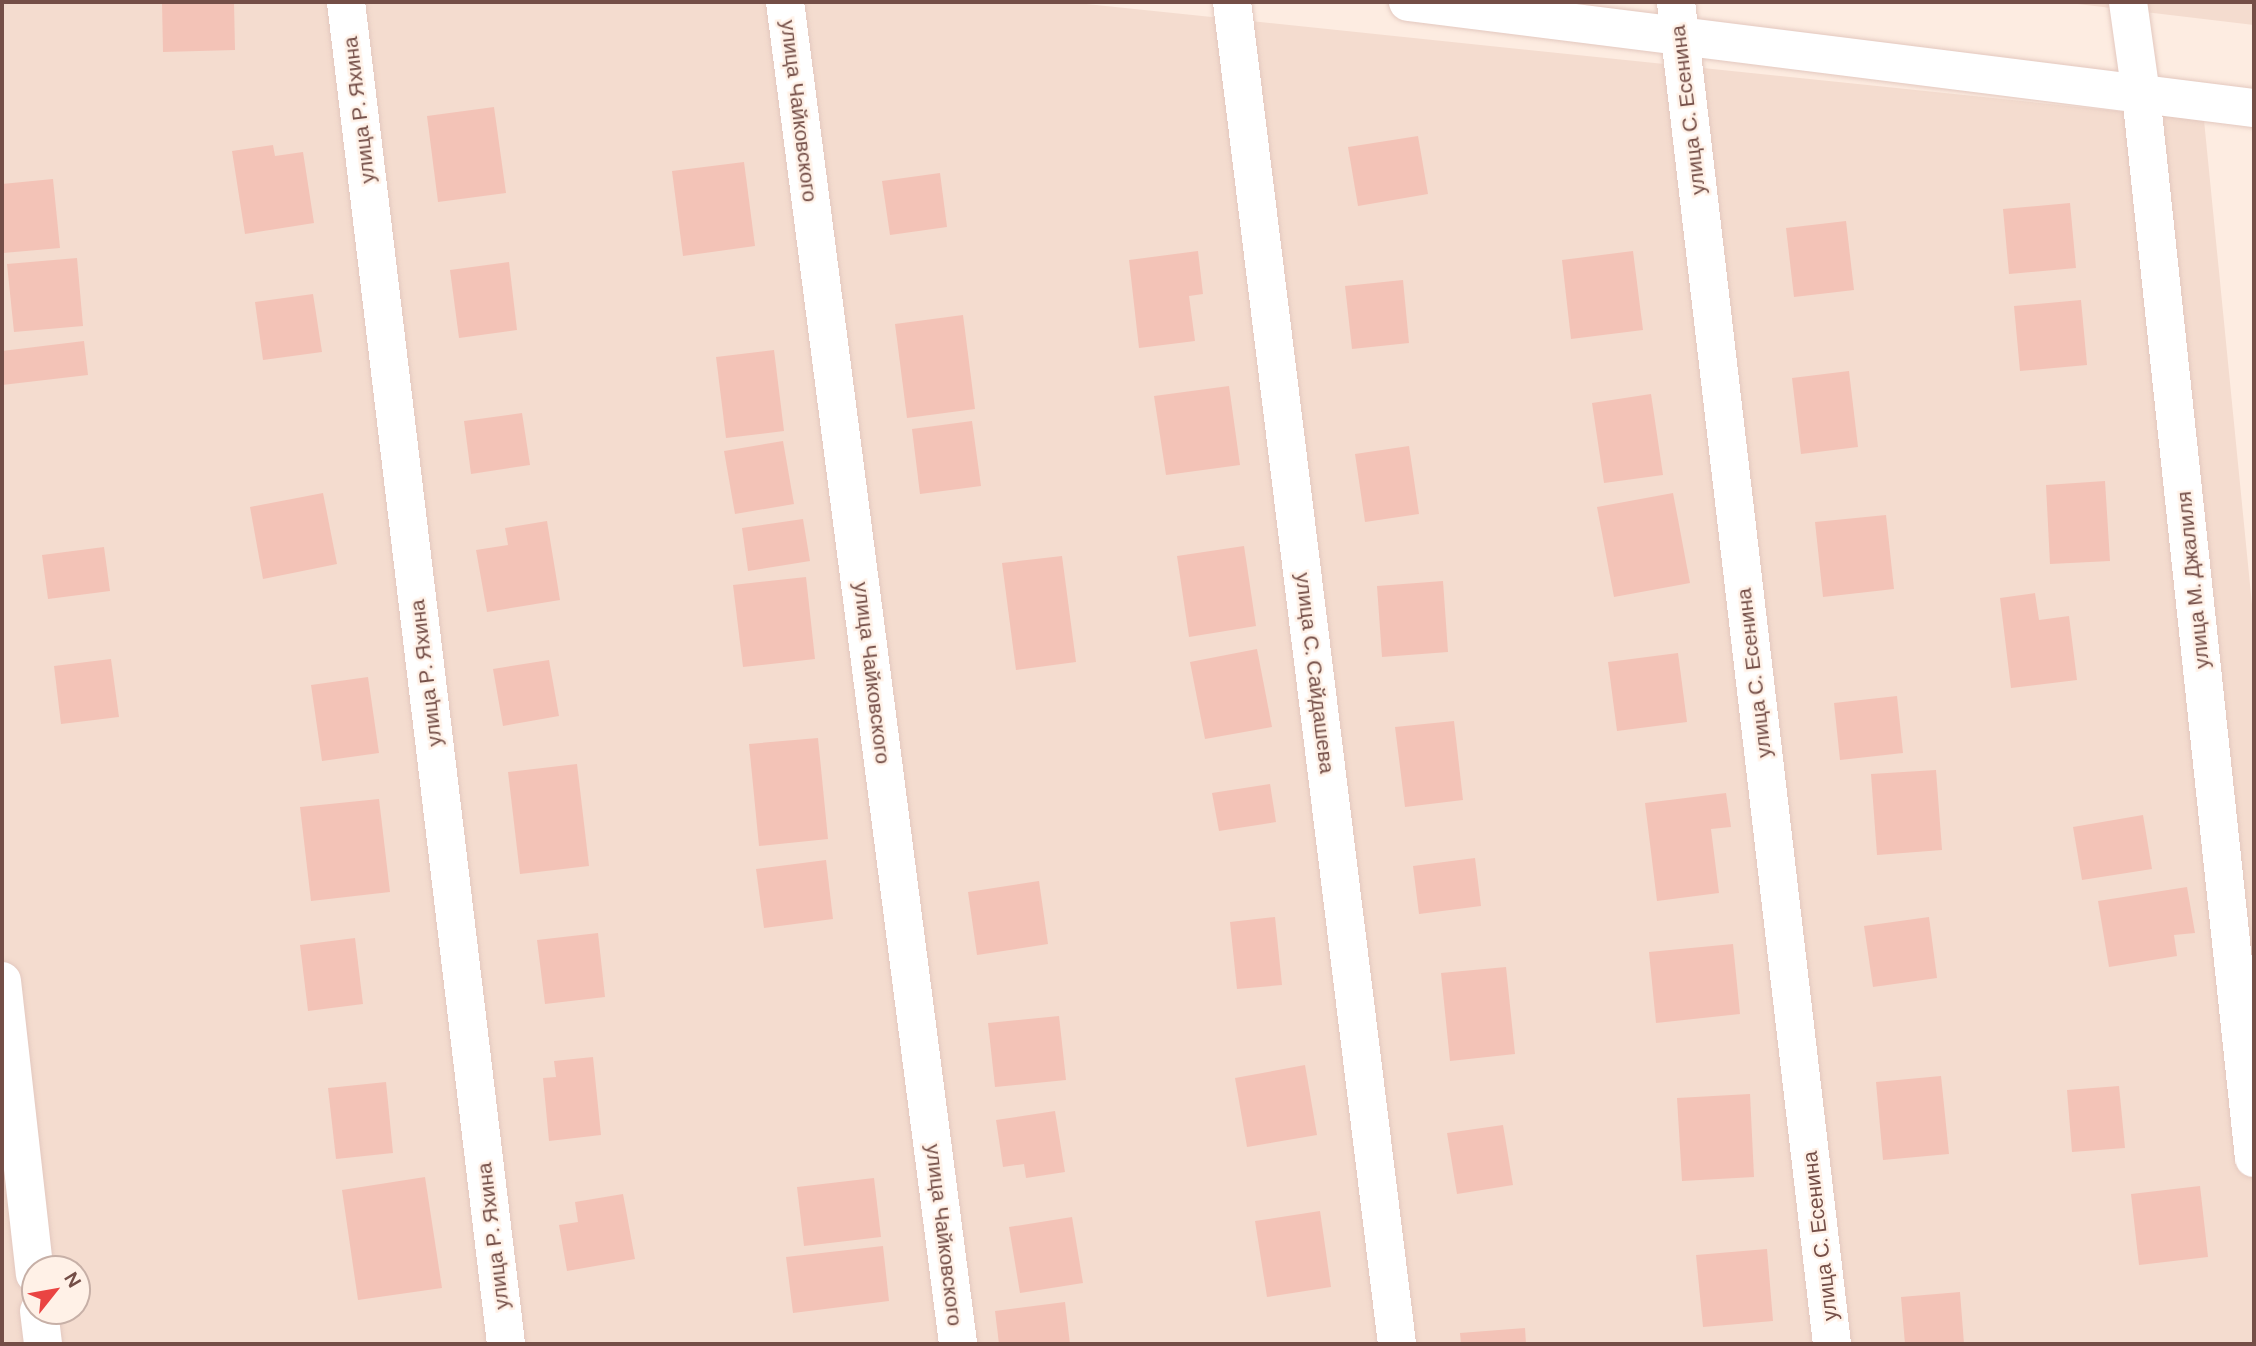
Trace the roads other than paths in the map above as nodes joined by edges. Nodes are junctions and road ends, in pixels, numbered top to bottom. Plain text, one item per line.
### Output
1 (346, 2) edge
2 (785, 2) edge
3 (1232, 2) edge
4 (1408, 2) edge
5 (2128, 2) edge
6 (1677, 18) edge
7 (2141, 94) junction
8 (2254, 108) edge
9 (2, 981) edge
10 (2254, 1158) edge
11 (33, 1255) edge
12 (41, 1325) edge
13 (43, 1344) edge
14 (506, 1344) edge
15 (958, 1344) edge
16 (1397, 1344) edge
17 (1832, 1344) edge

1 - 14 street, улица Р. Яхина
2 - 15 street, улица Чайковского
3 - 16 street, улица С. Сайдашева
4 - 6 street
5 - 7 street, улица М. Джалиля
6 - 7 street
6 - 17 street, улица С. Есенина
7 - 8 street
7 - 10 street, улица М. Джалиля
9 - 11 street
12 - 13 street

